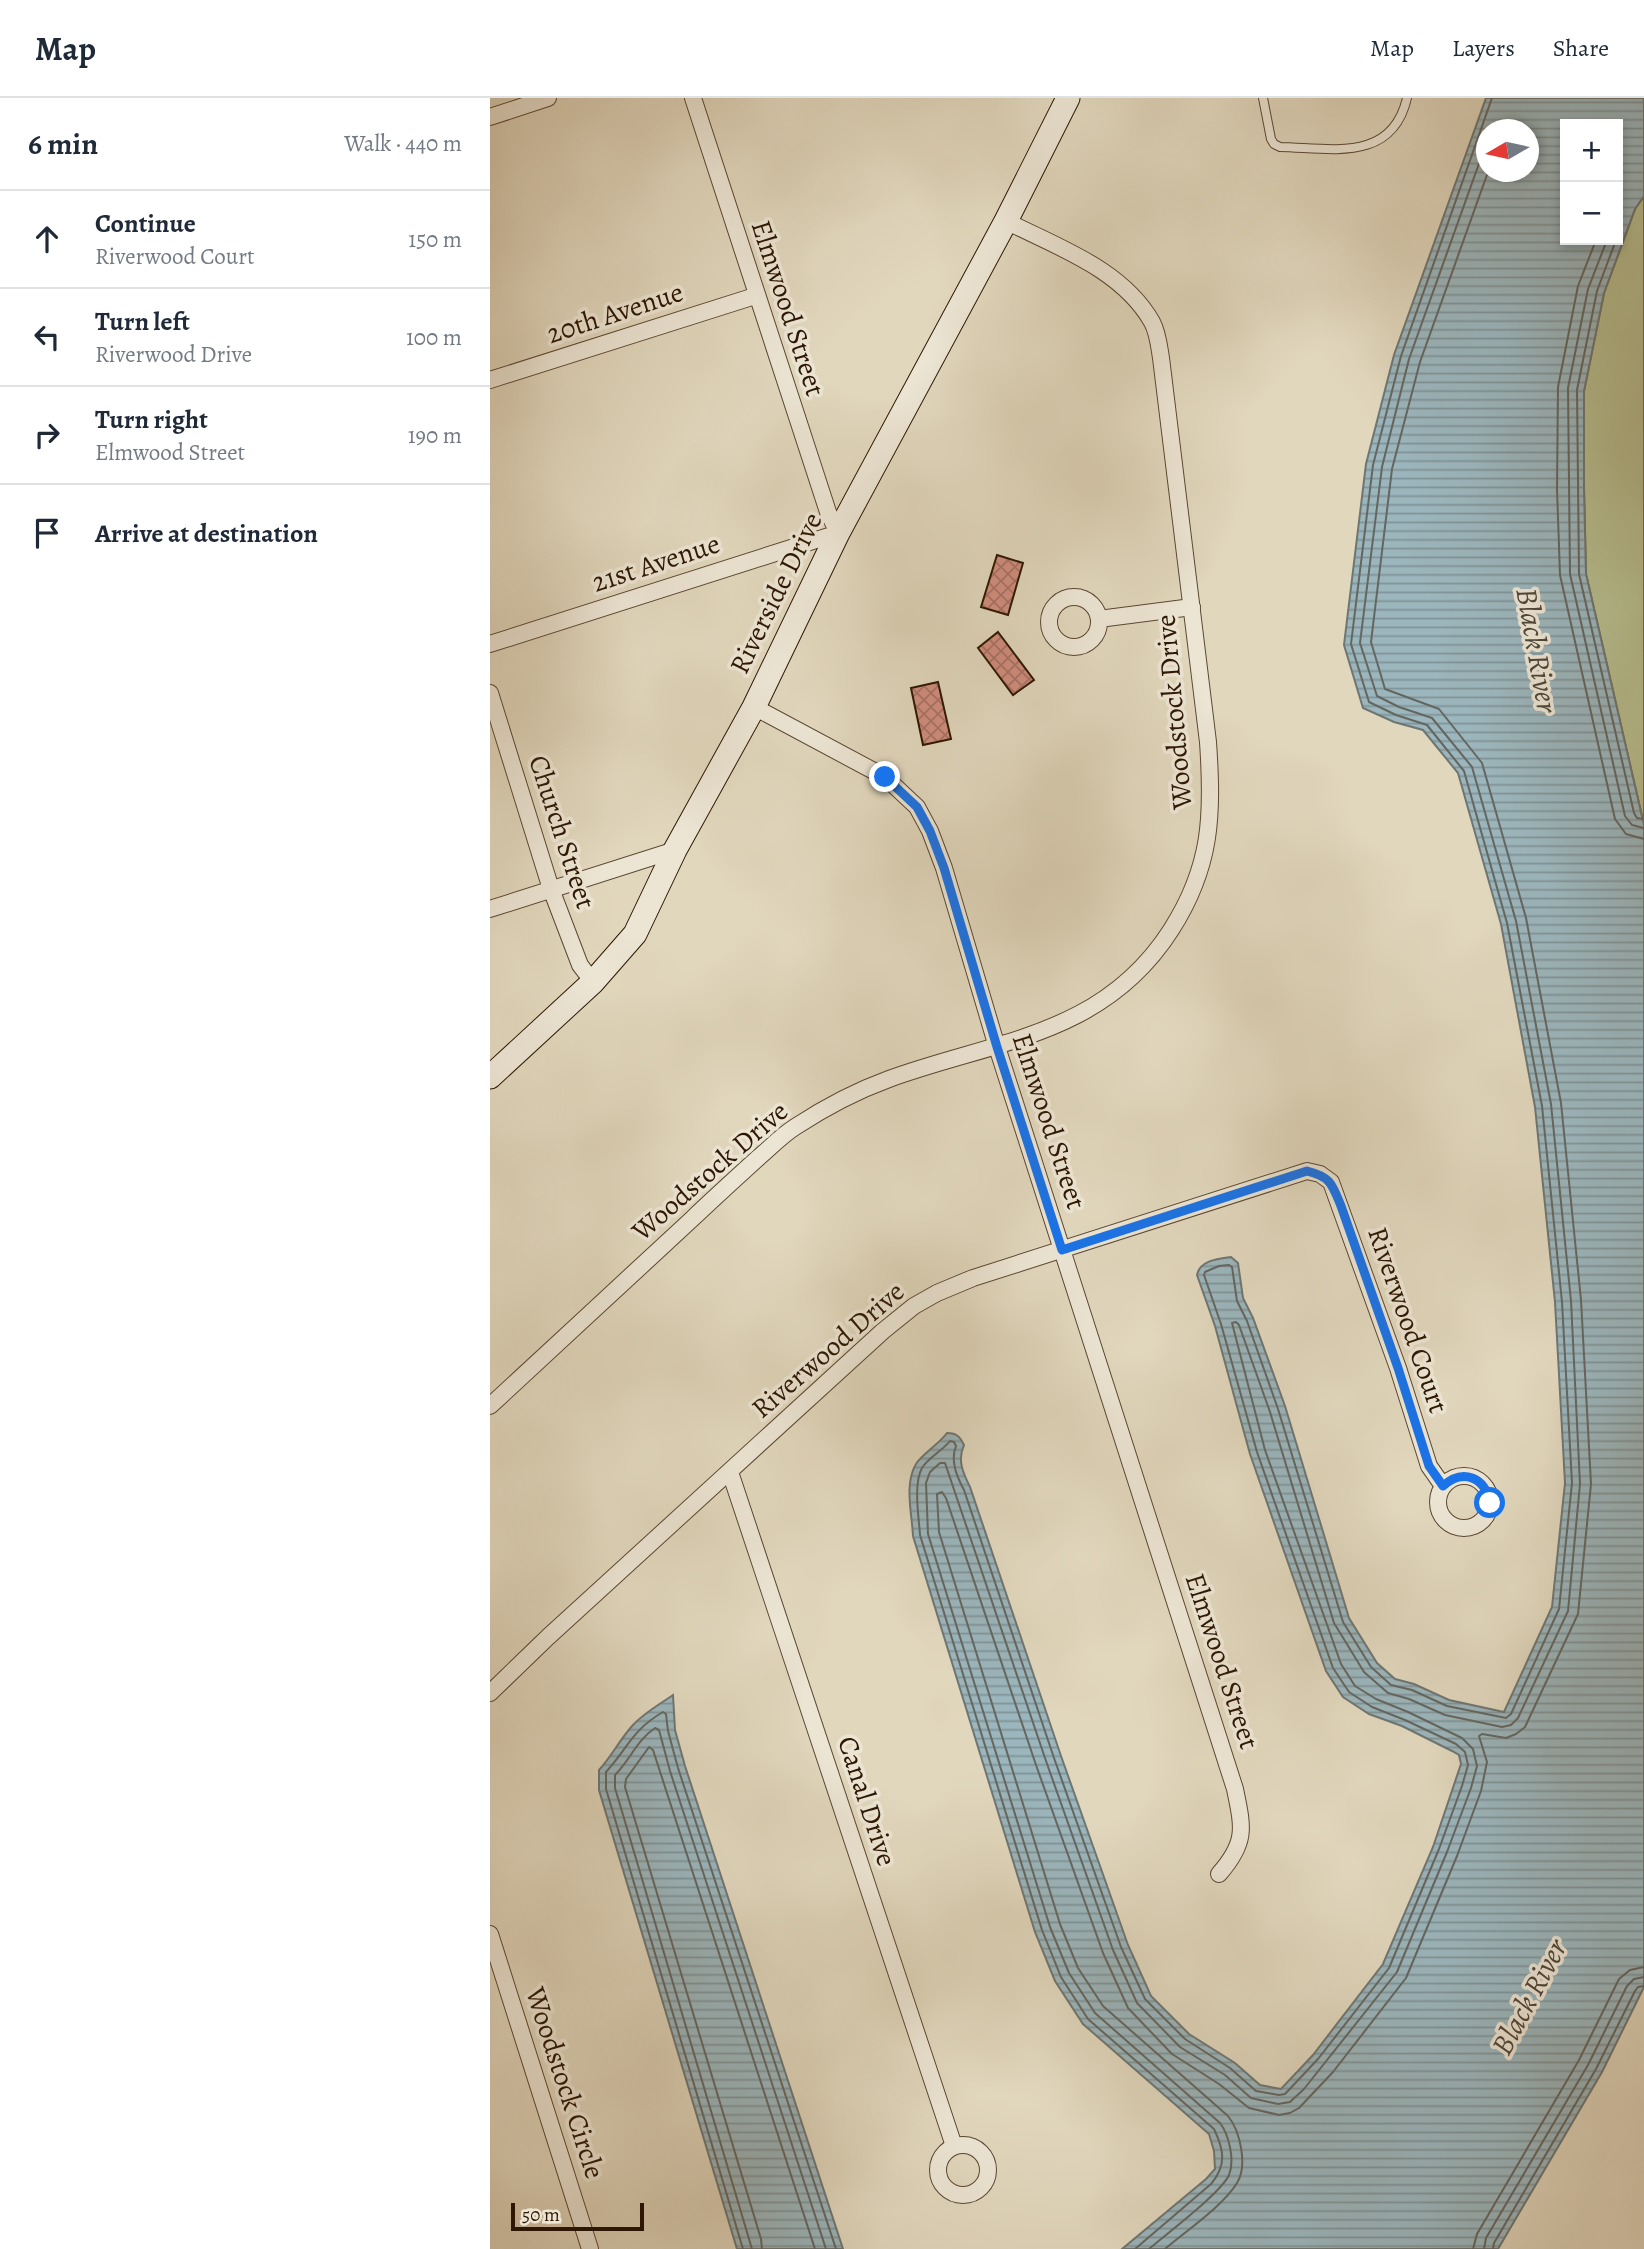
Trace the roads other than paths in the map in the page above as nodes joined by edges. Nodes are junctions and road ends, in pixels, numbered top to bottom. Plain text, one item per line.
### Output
1 (548, 98) edge
2 (693, 98) edge
3 (1068, 98) edge
4 (1263, 98) edge
5 (1407, 98) edge
6 (490, 117) edge
7 (1006, 221) junction
8 (755, 296) junction
9 (490, 380) edge
10 (838, 533) junction
11 (1192, 607) junction
12 (1099, 619) dead end
13 (490, 644) edge
14 (490, 694) edge
15 (754, 707) junction
16 (675, 850) junction
17 (551, 889) junction
18 (490, 909) edge
19 (593, 982) junction
20 (997, 1047) junction
21 (490, 1077) edge
22 (1320, 1174) joint
23 (1062, 1250) junction
24 (490, 1406) edge
25 (730, 1472) junction
26 (1443, 1486) dead end
27 (490, 1693) edge
28 (1219, 1874) dead end
29 (490, 1934) edge
30 (954, 2147) dead end
31 (590, 2249) edge

1 - 6 street
2 - 8 street, Elmwood Street
3 - 7 street, Riverside Drive
4 - 5 lane
7 - 10 street, Riverside Drive
7 - 11 street, Woodstock Drive
8 - 9 street, 20th Avenue
8 - 10 street, Elmwood Street
10 - 13 street, 21st Avenue
10 - 15 street, Riverside Drive
11 - 12 street
11 - 20 street, Woodstock Drive
14 - 17 street, Church Street
15 - 16 street, Riverside Drive
15 - 20 street, Elmwood Street
16 - 17 street
16 - 19 street, Riverside Drive
17 - 18 street
17 - 19 street, Church Street
19 - 21 street, Riverside Drive
20 - 23 street, Elmwood Street
20 - 24 street, Woodstock Drive
22 - 23 street, Riverwood Drive
22 - 26 street, Riverwood Court
23 - 25 street, Riverwood Drive
23 - 28 street, Elmwood Street
25 - 27 street, Riverwood Drive
25 - 30 street, Canal Drive
29 - 31 street, Woodstock Circle

